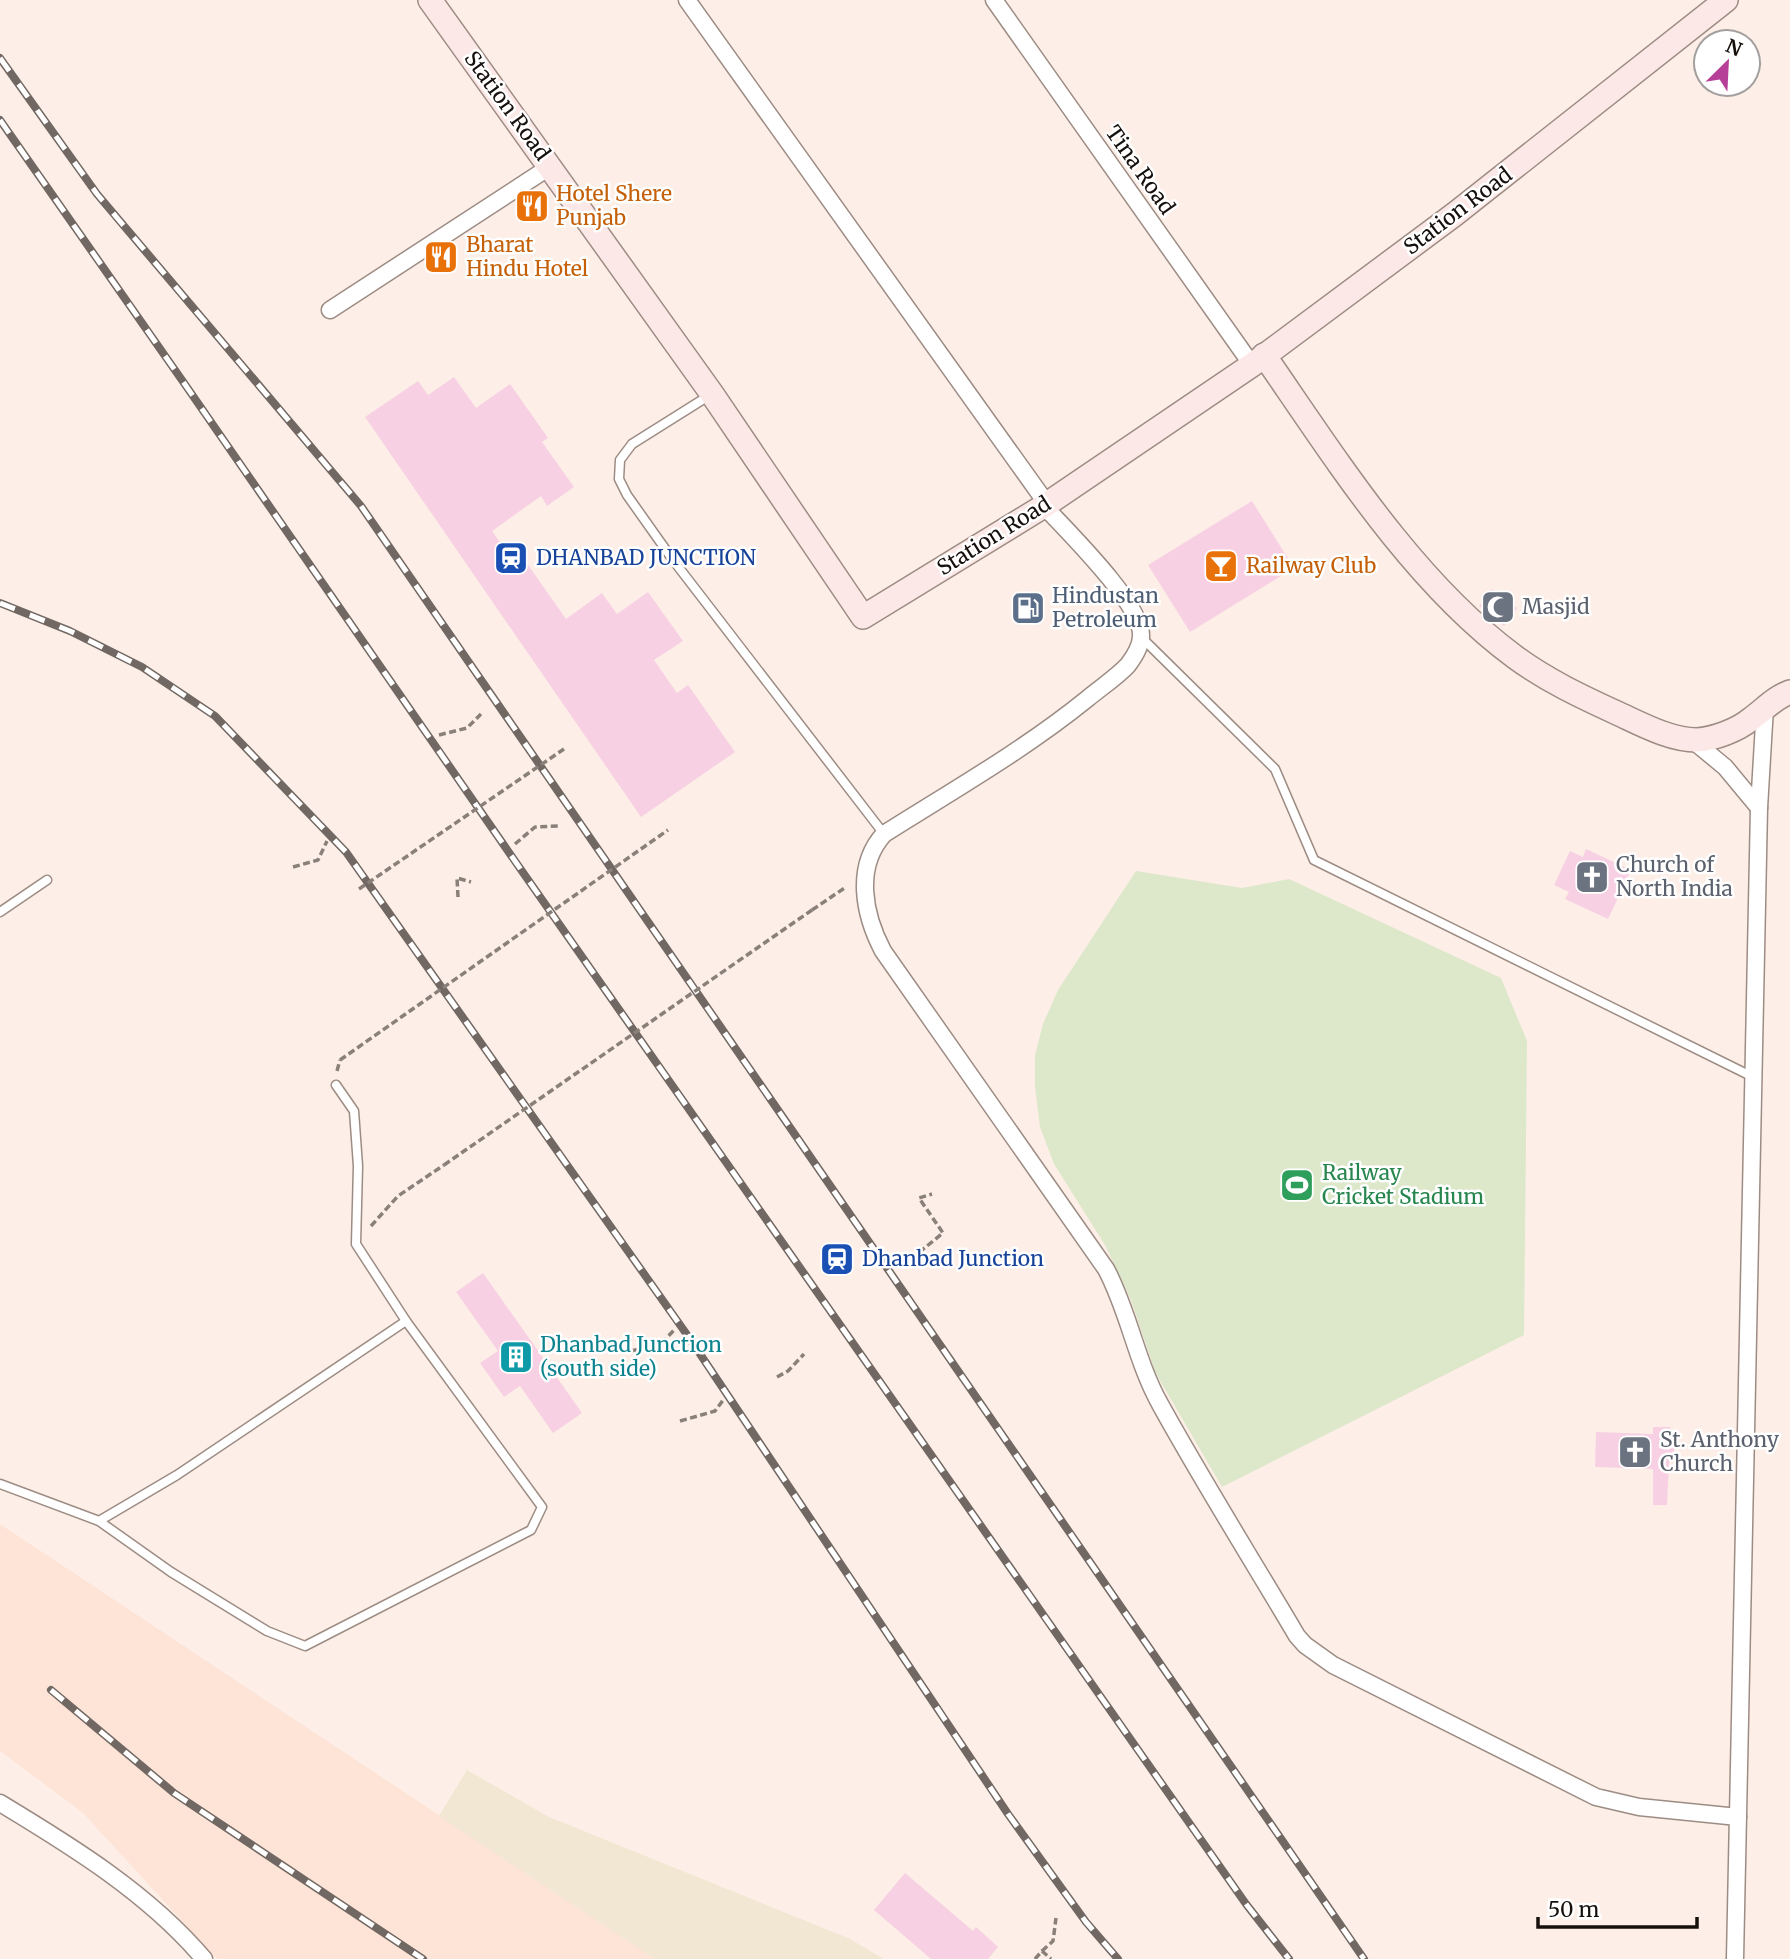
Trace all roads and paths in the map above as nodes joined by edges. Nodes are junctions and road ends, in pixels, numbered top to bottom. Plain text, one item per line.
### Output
1 (430, 0) edge
2 (687, 0) edge
3 (994, 0) edge
4 (1726, 0) edge
5 (551, 166) junction
6 (330, 310) dead end
7 (1258, 360) junction
8 (712, 394) junction
9 (1046, 505) junction
10 (1142, 637) junction
11 (1790, 692) edge
12 (1765, 707) junction
13 (481, 714) dead end
14 (439, 735) dead end
15 (1690, 739) junction
16 (564, 750) dead end
17 (1759, 808) junction
18 (558, 826) dead end
19 (668, 830) dead end
20 (884, 834) junction
21 (327, 841) dead end
22 (515, 844) dead end
23 (293, 867) dead end
24 (47, 880) dead end
25 (471, 881) dead end
26 (852, 883) dead end
27 (359, 889) dead end
28 (458, 897) dead end
29 (0, 912) edge
30 (340, 1060) dead end
31 (1753, 1077) junction
32 (337, 1086) dead end
33 (932, 1194) dead end
34 (355, 1244) junction
35 (911, 1259) dead end
36 (406, 1321) junction
37 (675, 1329) dead end
38 (631, 1351) dead end
39 (804, 1354) dead end
40 (777, 1377) dead end
41 (724, 1399) dead end
42 (680, 1421) dead end
43 (0, 1484) edge
44 (99, 1521) junction
45 (0, 1803) edge
46 (1738, 1817) junction
47 (1056, 1917) dead end
48 (1042, 1951) junction
49 (204, 1959) edge
50 (1035, 1959) edge
51 (1051, 1959) edge
52 (1735, 1959) edge

1 - 5 street, Station Road
2 - 9 street
3 - 7 street, Tina Road
4 - 7 street, Station Road
5 - 6 street
5 - 8 street, Station Road
7 - 9 street, Station Road
7 - 15 street
8 - 9 street, Station Road
8 - 20 lane
9 - 10 street
10 - 20 street
10 - 31 lane
11 - 12 street
12 - 15 street
12 - 17 street
13 - 14 path
15 - 17 street
16 - 27 path, bridge
17 - 31 street
18 - 22 path
19 - 30 path, bridge
20 - 46 street
21 - 23 path
24 - 29 lane
25 - 28 path
26 - 34 path, bridge
31 - 46 street
32 - 34 lane
33 - 35 path
34 - 36 lane
36 - 44 lane
36 - 44 lane
37 - 38 path
39 - 40 path
41 - 42 path
43 - 44 lane
45 - 49 street
46 - 52 street
47 - 48 path
48 - 50 path
48 - 51 path

